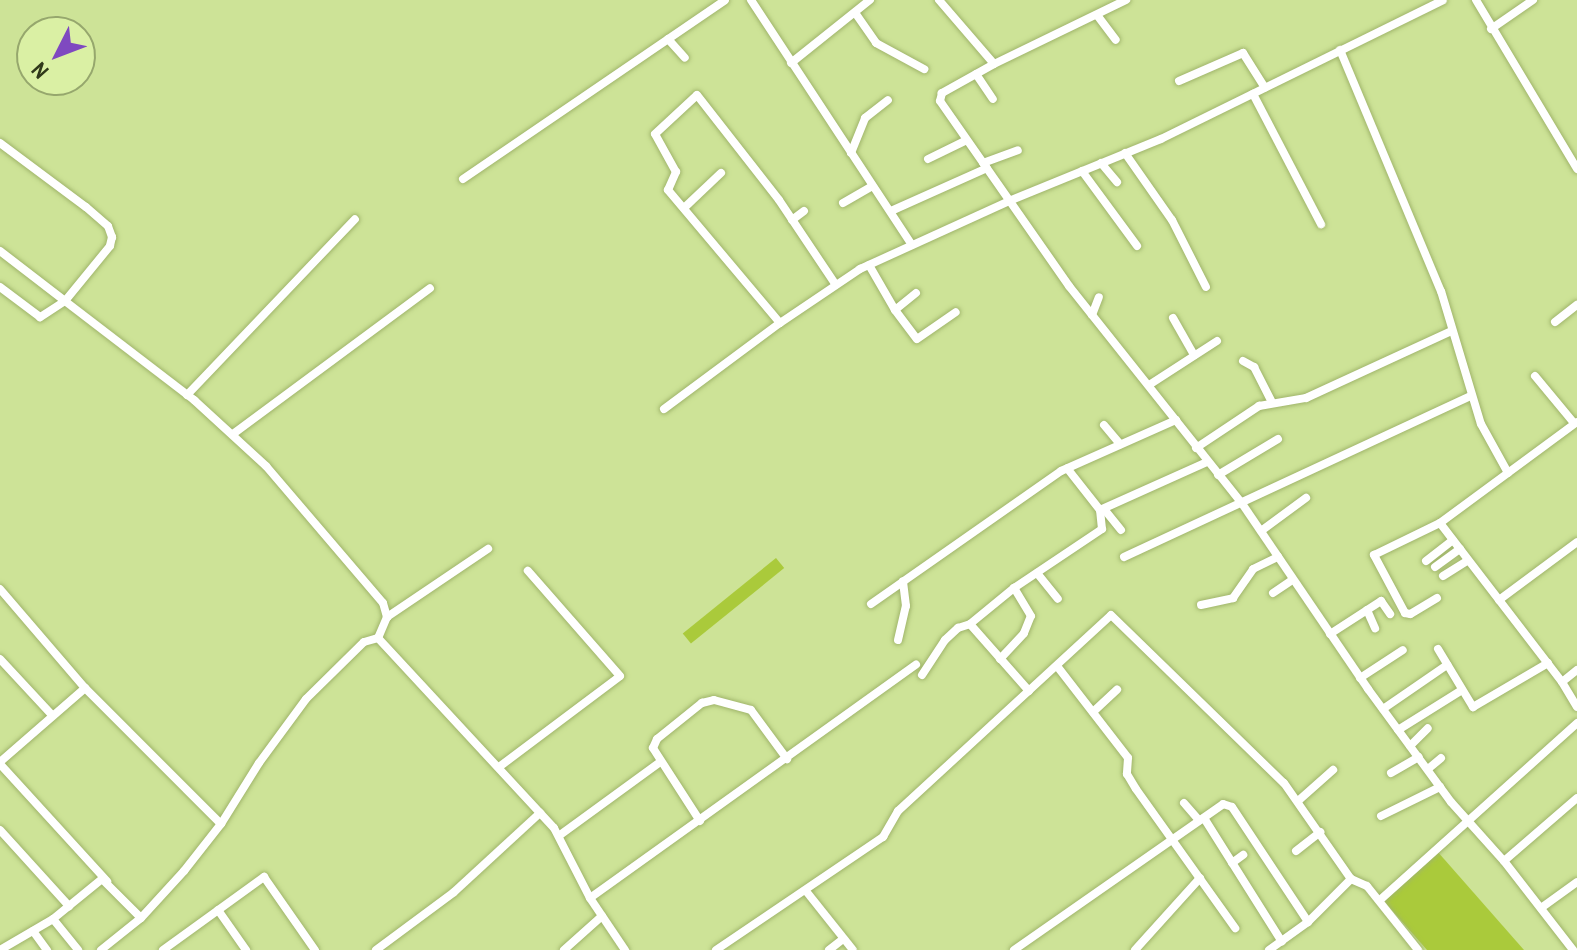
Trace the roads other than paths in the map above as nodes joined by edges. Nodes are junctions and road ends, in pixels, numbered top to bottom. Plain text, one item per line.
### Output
1 (725, 0) edge
2 (751, 0) edge
3 (870, 0) edge
4 (1126, 0) edge
5 (1443, 0) edge
6 (1476, 0) edge
7 (1533, 0) edge
8 (941, 1) edge
9 (856, 14) junction
10 (1097, 15) junction
11 (1491, 29) junction
12 (668, 39) junction
13 (1116, 40) dead end
14 (886, 50) junction
15 (1340, 50) junction
16 (685, 58) dead end
17 (791, 63) junction
18 (893, 63) dead end
19 (994, 64) junction
20 (924, 69) dead end
21 (976, 74) junction
22 (1179, 81) dead end
23 (1265, 88) junction
24 (1253, 94) junction
25 (993, 99) dead end
26 (888, 100) dead end
27 (967, 140) junction
28 (0, 143) edge
29 (1577, 147) edge
30 (1018, 150) dead end
31 (851, 153) junction
32 (1125, 153) junction
33 (1568, 155) junction
34 (928, 159) dead end
35 (1101, 163) junction
36 (985, 166) junction
37 (1577, 169) edge
38 (1082, 171) junction
39 (721, 173) dead end
40 (463, 179) dead end
41 (1117, 182) dead end
42 (873, 186) junction
43 (1009, 201) junction
44 (843, 203) dead end
45 (684, 208) junction
46 (804, 211) dead end
47 (891, 211) junction
48 (355, 219) dead end
49 (792, 220) junction
50 (1321, 224) dead end
51 (912, 245) junction
52 (1137, 246) dead end
53 (0, 251) edge
54 (869, 265) junction
55 (836, 285) junction
56 (0, 287) edge
57 (1206, 287) dead end
58 (430, 288) dead end
59 (916, 293) dead end
60 (1099, 297) dead end
61 (65, 301) junction
62 (1577, 305) edge
63 (895, 310) junction
64 (956, 312) dead end
65 (1092, 315) junction
66 (1173, 318) dead end
67 (1555, 322) dead end
68 (780, 323) junction
69 (1452, 331) junction
70 (1217, 341) dead end
71 (1194, 355) junction
72 (1243, 361) dead end
73 (1535, 376) dead end
74 (1149, 385) junction
75 (187, 395) junction
76 (1471, 396) junction
77 (1271, 401) junction
78 (664, 409) dead end
79 (1176, 420) junction
80 (1576, 422) edge
81 (1104, 425) dead end
82 (233, 434) junction
83 (1278, 439) dead end
84 (1120, 444) junction
85 (1196, 448) junction
86 (1207, 462) junction
87 (1067, 468) junction
88 (1508, 473) junction
89 (1218, 475) junction
90 (1306, 498) dead end
91 (1241, 502) junction
92 (1102, 510) junction
93 (1440, 523) junction
94 (1121, 530) dead end
95 (1261, 531) junction
96 (1453, 540) junction
97 (1577, 542) edge
98 (488, 549) dead end
99 (1460, 549) junction
100 (1124, 557) dead end
101 (1278, 557) junction
102 (1426, 561) dead end
103 (1467, 561) junction
104 (1435, 567) dead end
105 (528, 571) dead end
106 (1037, 573) junction
107 (1443, 576) dead end
108 (1292, 580) junction
109 (903, 581) junction
110 (1014, 588) junction
111 (0, 589) edge
112 (1273, 593) dead end
113 (1437, 598) dead end
114 (1058, 599) dead end
115 (1499, 600) junction
116 (871, 604) dead end
117 (1201, 605) dead end
118 (1367, 610) junction
119 (1390, 614) dead end
120 (387, 617) junction
121 (970, 624) junction
122 (1375, 628) dead end
123 (1330, 634) junction
124 (378, 638) junction
125 (898, 640) dead end
126 (1438, 649) dead end
127 (1403, 650) dead end
128 (0, 659) edge
129 (1000, 659) junction
130 (1548, 663) junction
131 (916, 665) dead end
132 (1447, 665) junction
133 (1057, 666) junction
134 (1577, 670) edge
135 (922, 675) dead end
136 (1360, 678) junction
137 (1562, 682) junction
138 (85, 688) junction
139 (1117, 690) dead end
140 (1462, 690) junction
141 (1029, 691) junction
142 (1577, 707) edge
143 (1383, 709) junction
144 (1093, 712) junction
145 (52, 715) junction
146 (1577, 723) edge
147 (1428, 728) dead end
148 (1398, 730) junction
149 (1410, 746) junction
150 (1419, 757) junction
151 (1441, 758) dead end
152 (787, 759) junction
153 (660, 762) junction
154 (0, 763) edge
155 (499, 767) junction
156 (1428, 769) junction
157 (1333, 770) dead end
158 (1391, 773) dead end
159 (1440, 787) junction
160 (1577, 798) edge
161 (1298, 801) junction
162 (1184, 803) dead end
163 (540, 813) junction
164 (1381, 816) dead end
165 (1201, 819) junction
166 (700, 821) junction
167 (1468, 822) junction
168 (221, 824) junction
169 (0, 830) edge
170 (1320, 832) junction
171 (560, 835) junction
172 (1172, 839) junction
173 (1296, 851) dead end
174 (1243, 855) dead end
175 (1504, 861) junction
176 (1232, 863) junction
177 (1200, 878) junction
178 (1351, 879) junction
179 (107, 881) junction
180 (1577, 882) edge
181 (806, 891) junction
182 (590, 898) junction
183 (1380, 900) junction
184 (155, 901) junction
185 (129, 905) junction
186 (69, 906) junction
187 (1541, 908) junction
188 (218, 910) junction
189 (602, 916) junction
190 (141, 918) junction
191 (53, 919) junction
192 (1308, 922) junction
193 (1235, 928) dead end
194 (33, 931) junction
195 (843, 939) junction
196 (1282, 942) junction
197 (178, 946) edge
198 (0, 950) edge
199 (47, 950) edge
200 (78, 950) edge
201 (101, 950) edge
202 (163, 950) edge
203 (246, 950) edge
204 (315, 950) edge
205 (376, 950) edge
206 (564, 950) edge
207 (625, 950) edge
208 (716, 950) edge
209 (829, 950) edge
210 (853, 950) edge
211 (1014, 950) edge
212 (1135, 950) edge
213 (1269, 950) edge
214 (1418, 950) edge
215 (1573, 950) edge

1 - 12 street
2 - 17 street
3 - 9 street
4 - 10 street
5 - 15 street
6 - 11 street
7 - 11 street
8 - 19 street
9 - 14 street
9 - 17 street
10 - 13 street
10 - 19 street
11 - 33 street
12 - 16 street
12 - 40 street
14 - 18 street
14 - 20 street
15 - 23 street
15 - 69 street
17 - 31 street
19 - 21 street
21 - 25 street
21 - 27 street
22 - 23 street
23 - 24 street
24 - 32 street
24 - 50 street
26 - 31 street
27 - 34 street
27 - 36 street
28 - 61 street
29 - 33 street
30 - 36 street
31 - 42 street
32 - 35 street
32 - 57 street
33 - 37 street
35 - 38 street
35 - 41 street
36 - 43 street
36 - 47 street
38 - 43 street
38 - 52 street
39 - 45 street
42 - 44 street
42 - 47 street
43 - 51 street
43 - 65 street
45 - 49 street
45 - 68 street
46 - 49 street
47 - 51 street
48 - 75 street
49 - 55 street
51 - 54 street
53 - 61 street
54 - 55 street
54 - 63 street
55 - 68 street
56 - 61 street
58 - 82 street
59 - 63 street
60 - 65 street
61 - 75 street
62 - 67 street
63 - 64 street
65 - 74 street
66 - 71 street
68 - 78 street
69 - 76 street
69 - 77 street
70 - 71 street
71 - 74 street
72 - 77 street
73 - 80 street
74 - 79 street
75 - 82 street
76 - 88 street
76 - 91 street
77 - 85 street
79 - 84 street
79 - 85 street
80 - 88 street
81 - 84 street
82 - 120 street
83 - 89 street
84 - 87 street
85 - 86 street
86 - 89 street
86 - 92 street
87 - 92 street
87 - 109 street
88 - 93 street
89 - 91 street
90 - 95 street
91 - 95 street
91 - 100 street
92 - 94 street
92 - 106 street
93 - 96 street
93 - 113 street
95 - 101 street
96 - 99 street
96 - 102 street
97 - 115 street
98 - 120 street
99 - 103 street
99 - 104 street
101 - 108 street
101 - 117 street
103 - 107 street
103 - 115 street
105 - 155 street
106 - 110 street
106 - 114 street
108 - 112 street
108 - 123 street
109 - 116 street
109 - 125 street
110 - 121 street
110 - 129 street
111 - 138 street
115 - 130 street
118 - 119 street
118 - 122 street
118 - 123 street
120 - 124 street
121 - 129 street
121 - 135 street
123 - 136 street
124 - 155 street
124 - 168 street
126 - 132 street
127 - 136 street
128 - 145 street
129 - 141 street
130 - 137 street
130 - 140 street
131 - 152 street
132 - 140 street
132 - 143 street
133 - 141 street
133 - 144 street
133 - 161 street
134 - 137 street
136 - 143 street
137 - 142 street
138 - 145 street
138 - 168 street
139 - 144 street
140 - 148 street
141 - 181 street
143 - 148 street
144 - 172 street
145 - 154 street
146 - 167 street
147 - 149 street
148 - 149 street
149 - 150 street
150 - 156 street
150 - 158 street
151 - 156 street
152 - 153 street
152 - 166 street
153 - 166 street
153 - 171 street
154 - 179 street
155 - 163 street
156 - 159 street
157 - 161 street
159 - 164 street
159 - 167 street
160 - 175 street
161 - 170 street
162 - 165 street
163 - 171 street
163 - 205 street
165 - 172 street
165 - 176 street
165 - 192 street
166 - 182 street
167 - 175 street
167 - 183 street
168 - 184 street
169 - 186 street
170 - 173 street
170 - 178 street
171 - 182 street
172 - 177 street
172 - 211 street
174 - 176 street
175 - 187 street
176 - 196 street
177 - 193 street
177 - 212 street
178 - 183 street
178 - 192 street
179 - 185 street
179 - 186 street
180 - 187 street
181 - 195 street
181 - 208 street
182 - 189 street
183 - 214 street
184 - 185 street
184 - 190 street
185 - 190 street
186 - 191 street
187 - 215 street
188 - 197 street
188 - 203 street
188 - 204 street
189 - 206 street
189 - 207 street
190 - 201 street
191 - 194 street
191 - 200 street
192 - 196 street
194 - 198 street
194 - 199 street
195 - 209 street
195 - 210 street
196 - 213 street
197 - 202 street

